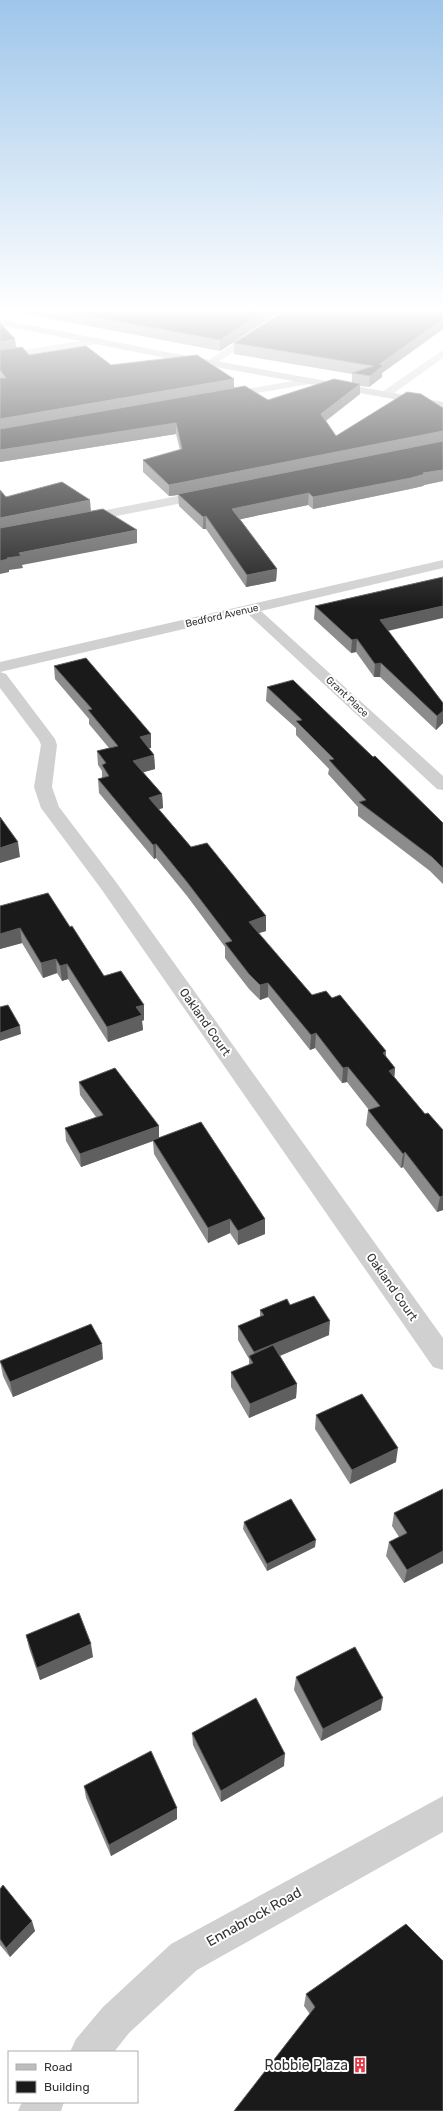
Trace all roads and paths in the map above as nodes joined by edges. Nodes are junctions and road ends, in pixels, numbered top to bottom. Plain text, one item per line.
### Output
1 (218, 492) edge
2 (70, 522) edge
3 (443, 564) edge
4 (251, 609) junction
5 (0, 667) edge
6 (0, 677) edge
7 (443, 785) edge
8 (443, 1359) edge
9 (443, 1813) edge
10 (90, 2051) edge
11 (45, 2103) edge
12 (38, 2111) edge

1 - 2 street
3 - 4 street, Bedford Avenue
4 - 5 street, Bedford Avenue
4 - 7 street, Grant Place
6 - 8 street, Oakland Court
9 - 10 street, Ennabrock Road
11 - 12 street

